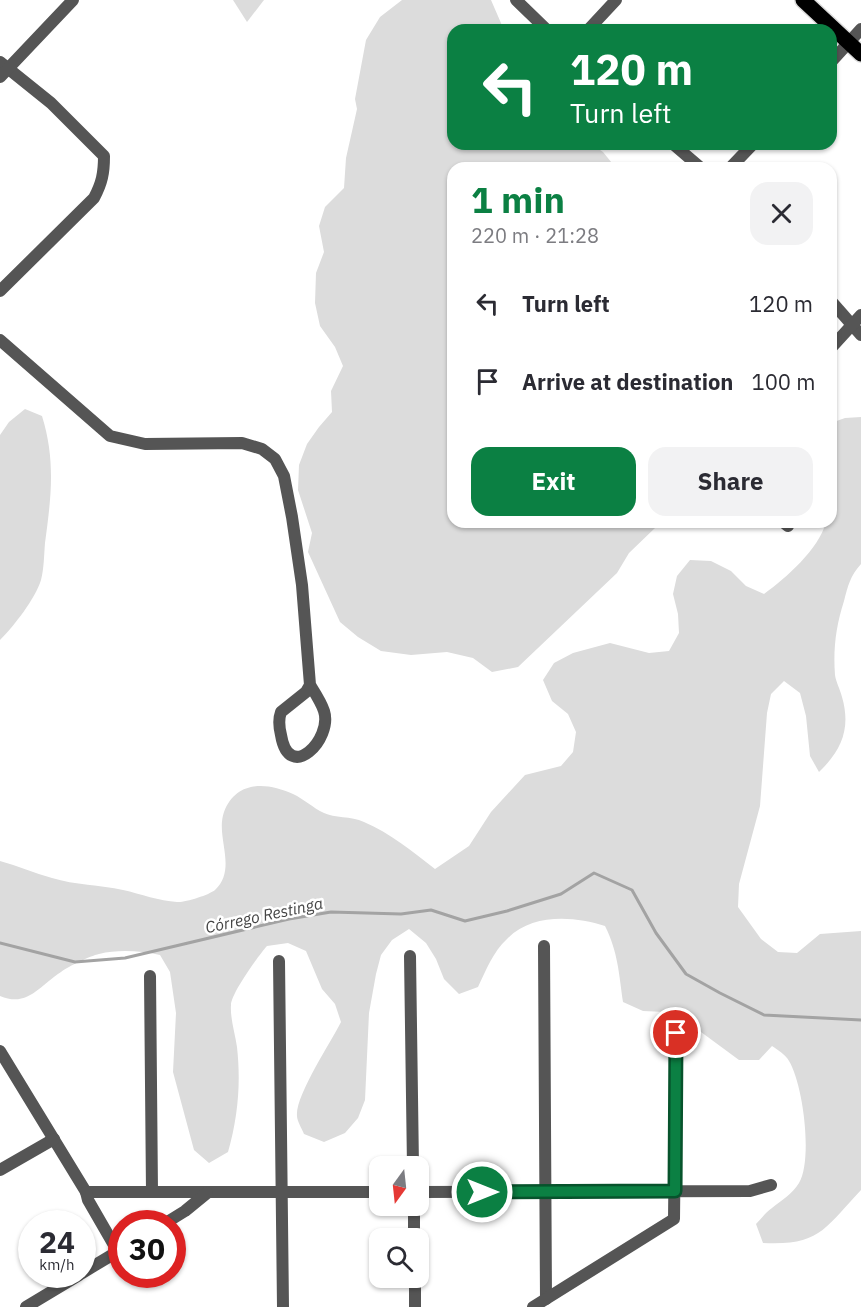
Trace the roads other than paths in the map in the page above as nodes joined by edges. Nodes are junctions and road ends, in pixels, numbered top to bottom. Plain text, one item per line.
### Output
1 (73, 0) edge
2 (516, 0) edge
3 (616, 0) edge
4 (803, 0) edge
5 (541, 24) edge
6 (594, 24) edge
7 (829, 24) edge
8 (861, 29) edge
9 (837, 32) edge
10 (849, 43) junction
11 (861, 54) edge
12 (837, 56) edge
13 (3, 69) edge
14 (680, 150) edge
15 (747, 150) edge
16 (693, 162) edge
17 (736, 162) edge
18 (0, 291) edge
19 (837, 305) edge
20 (857, 320) edge
21 (861, 335) edge
22 (0, 340) edge
23 (837, 342) edge
24 (310, 685) junction
25 (544, 946) dead end
26 (410, 956) dead end
27 (279, 961) dead end
28 (150, 976) dead end
29 (676, 1033) dead end
30 (0, 1051) edge
31 (54, 1139) junction
32 (413, 1156) edge
33 (0, 1170) edge
34 (771, 1185) dead end
35 (675, 1191) junction
36 (86, 1192) junction
37 (152, 1192) junction
38 (282, 1192) junction
39 (369, 1192) edge
40 (429, 1192) edge
41 (545, 1192) junction
42 (207, 1193) junction
43 (186, 1210) edge
44 (108, 1231) edge
45 (58, 1288) edge
46 (415, 1288) edge
47 (546, 1299) junction
48 (26, 1307) edge
49 (283, 1307) edge
50 (415, 1307) edge
51 (533, 1307) edge

1 - 13 street
2 - 5 street
3 - 6 street
4 - 7 main road
8 - 10 street
9 - 10 main road
10 - 11 main road
10 - 12 street
13 - 18 street
14 - 16 street
15 - 17 street
19 - 20 street
20 - 21 street
20 - 23 street
22 - 24 street
24 - 24 street
25 - 41 street
26 - 32 street
27 - 38 street
28 - 37 street
29 - 35 street
30 - 31 street
31 - 33 street
31 - 36 street
34 - 35 street
35 - 41 street
35 - 47 street
36 - 37 street
36 - 44 street
37 - 42 street
38 - 39 street
38 - 42 street
38 - 49 street
40 - 41 street
41 - 47 street
42 - 43 street
45 - 48 street
46 - 50 street
47 - 51 street

